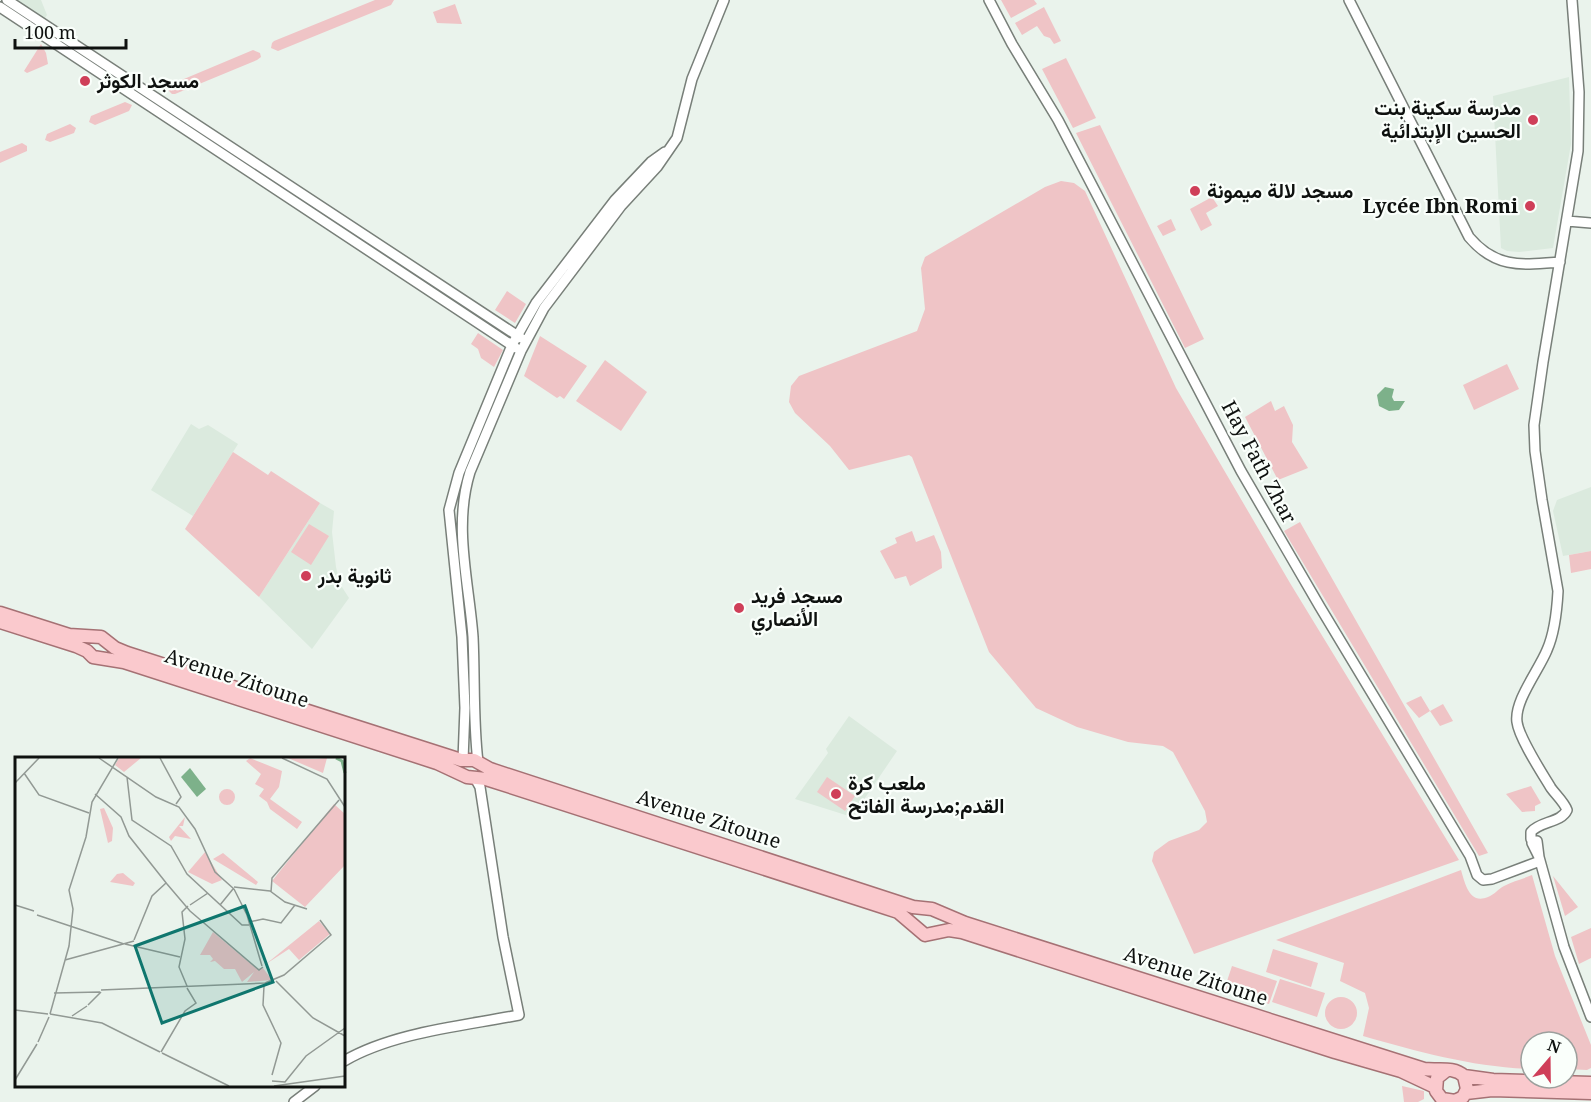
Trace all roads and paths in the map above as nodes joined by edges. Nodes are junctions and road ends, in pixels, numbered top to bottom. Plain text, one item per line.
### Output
1 (7, 0) edge
2 (724, 0) edge
3 (989, 0) edge
4 (1349, 0) edge
5 (1572, 0) edge
6 (0, 7) edge
7 (672, 146) junction
8 (1567, 221) junction
9 (1591, 223) edge
10 (1560, 262) junction
11 (517, 335) junction
12 (526, 341) junction
13 (512, 345) junction
14 (521, 351) junction
15 (0, 613) edge
16 (0, 622) edge
17 (94, 637) junction
18 (107, 642) junction
19 (87, 651) junction
20 (101, 658) junction
21 (470, 761) junction
22 (462, 774) junction
23 (476, 778) junction
24 (1539, 859) junction
25 (931, 909) junction
26 (915, 927) junction
27 (934, 933) junction
28 (1591, 1017) edge
29 (345, 1060) edge
30 (1448, 1070) junction
31 (1464, 1076) junction
32 (1591, 1083) edge
33 (314, 1087) edge
34 (1591, 1093) edge
35 (1436, 1095) edge
36 (1461, 1098) edge
37 (294, 1102) edge

1 - 11 street
2 - 7 street
3 - 24 street, Hay Fath Zhar
4 - 10 street
5 - 8 street
6 - 13 street
7 - 11 street
7 - 12 street
8 - 9 street
8 - 10 street
10 - 24 street
11 - 12 street
11 - 13 street
12 - 14 street
13 - 14 street
13 - 21 street
14 - 21 street
15 - 17 main road, Avenue Zitoune
16 - 19 main road, Avenue Zitoune
17 - 18 main road, Avenue Zitoune
17 - 19 main road
18 - 20 main road
18 - 21 main road, Avenue Zitoune
19 - 20 main road, Avenue Zitoune
20 - 22 main road, Avenue Zitoune
21 - 22 main road
21 - 23 main road
21 - 25 main road, Avenue Zitoune
22 - 23 main road, Avenue Zitoune
23 - 26 main road, Avenue Zitoune
23 - 29 street
24 - 28 street
25 - 26 main road
25 - 27 main road
25 - 30 main road, Avenue Zitoune
26 - 27 main road
27 - 35 main road, Avenue Zitoune
30 - 31 main road
30 - 35 main road
31 - 32 main road
31 - 36 main road
33 - 37 street
34 - 36 main road
35 - 36 main road

